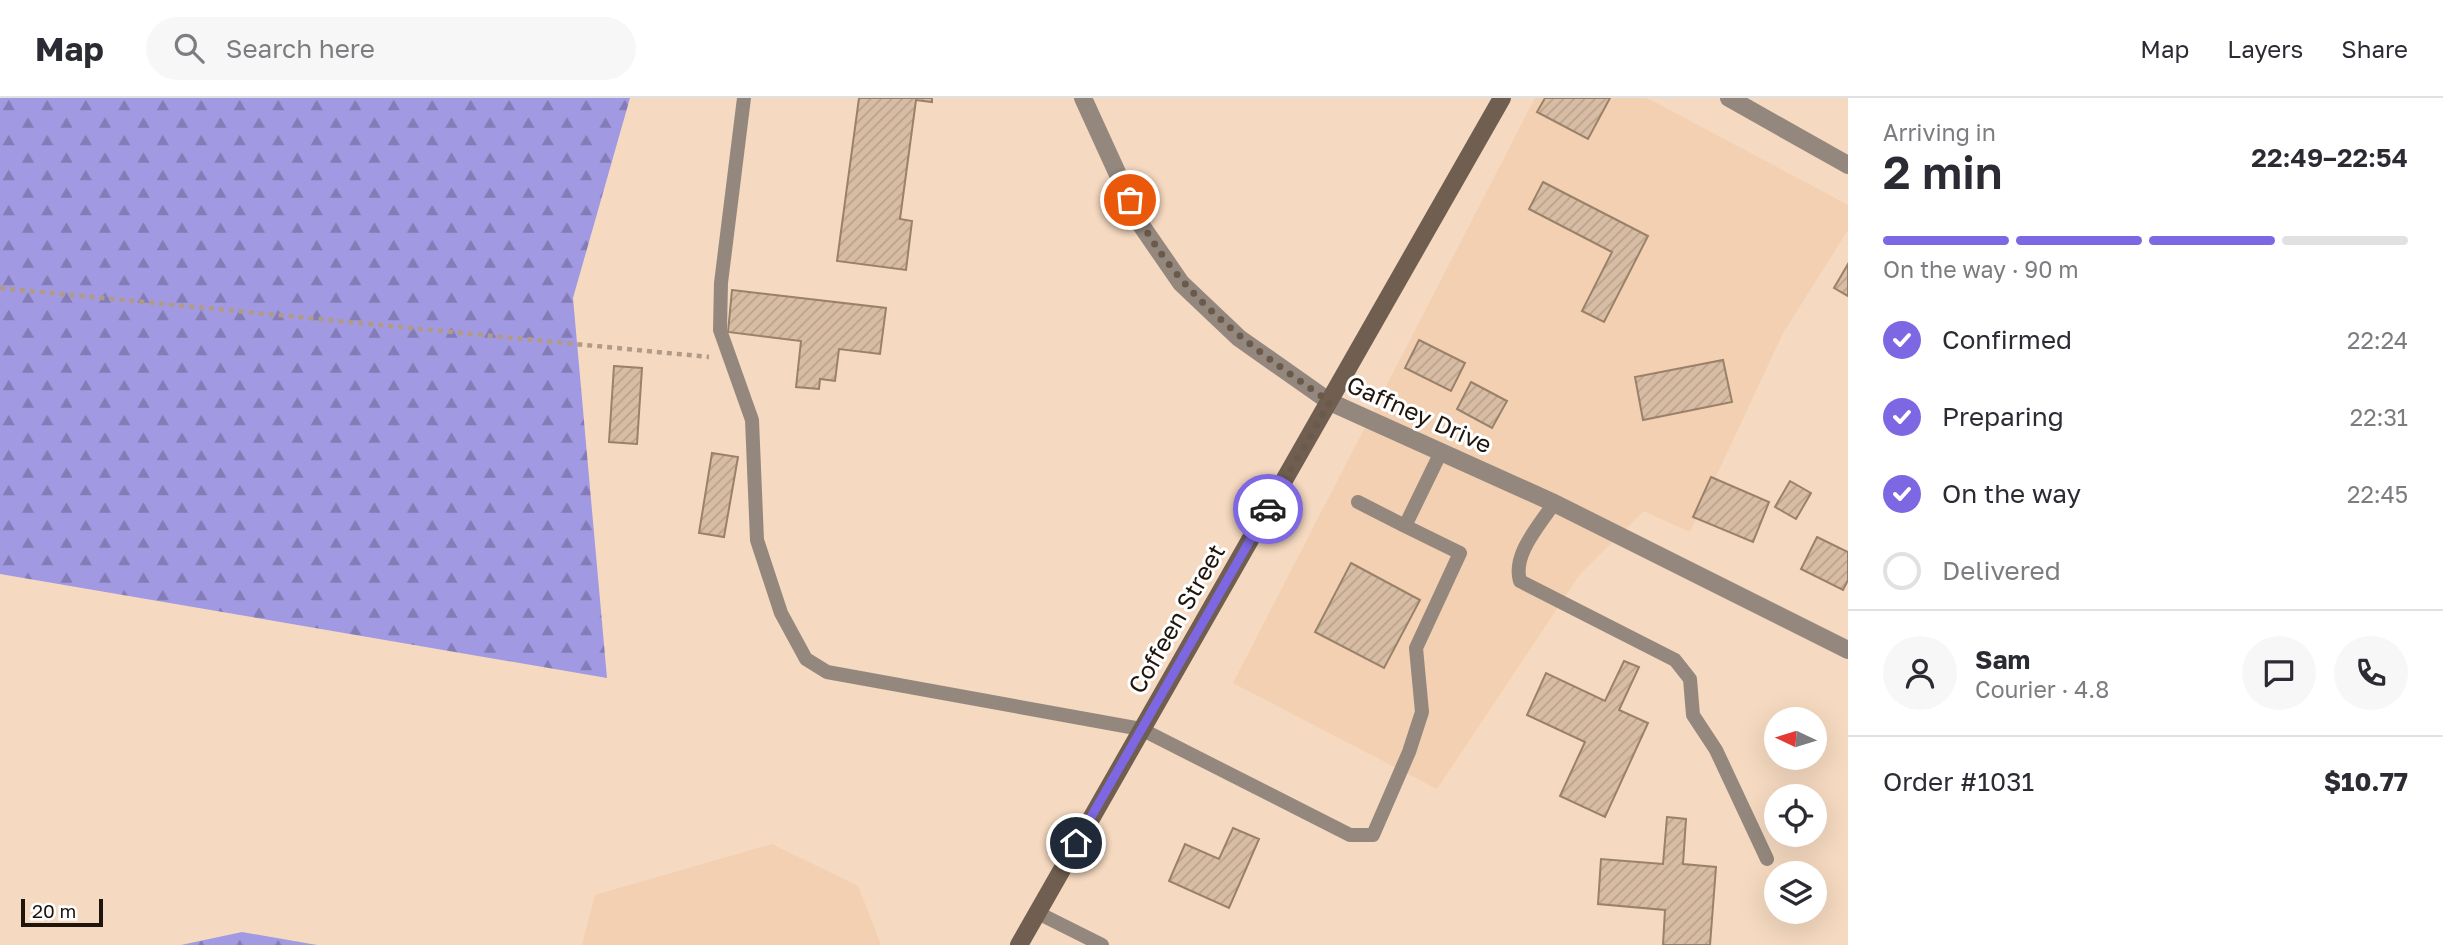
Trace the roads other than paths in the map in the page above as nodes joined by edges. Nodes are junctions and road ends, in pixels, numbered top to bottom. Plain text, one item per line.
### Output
1 (744, 98) edge
2 (1083, 98) edge
3 (1502, 98) edge
4 (1729, 98) edge
5 (1848, 165) edge
6 (1330, 402) junction
7 (1441, 452) junction
8 (1358, 502) dead end
9 (1555, 503) junction
10 (1405, 526) junction
11 (1848, 650) edge
12 (1141, 729) junction
13 (1767, 859) dead end
14 (1037, 912) junction
15 (1018, 945) edge
16 (1102, 945) edge

1 - 12 lane
2 - 6 street, Gaffney Drive
3 - 6 main road, Coffeen Street
4 - 5 street
6 - 7 street, Gaffney Drive
6 - 12 main road, Coffeen Street
7 - 9 street, Gaffney Drive
7 - 10 lane
8 - 10 lane
9 - 11 street, Gaffney Drive
9 - 13 lane
10 - 12 lane
12 - 14 main road, Coffeen Street
14 - 15 main road, Coffeen Street
14 - 16 lane

